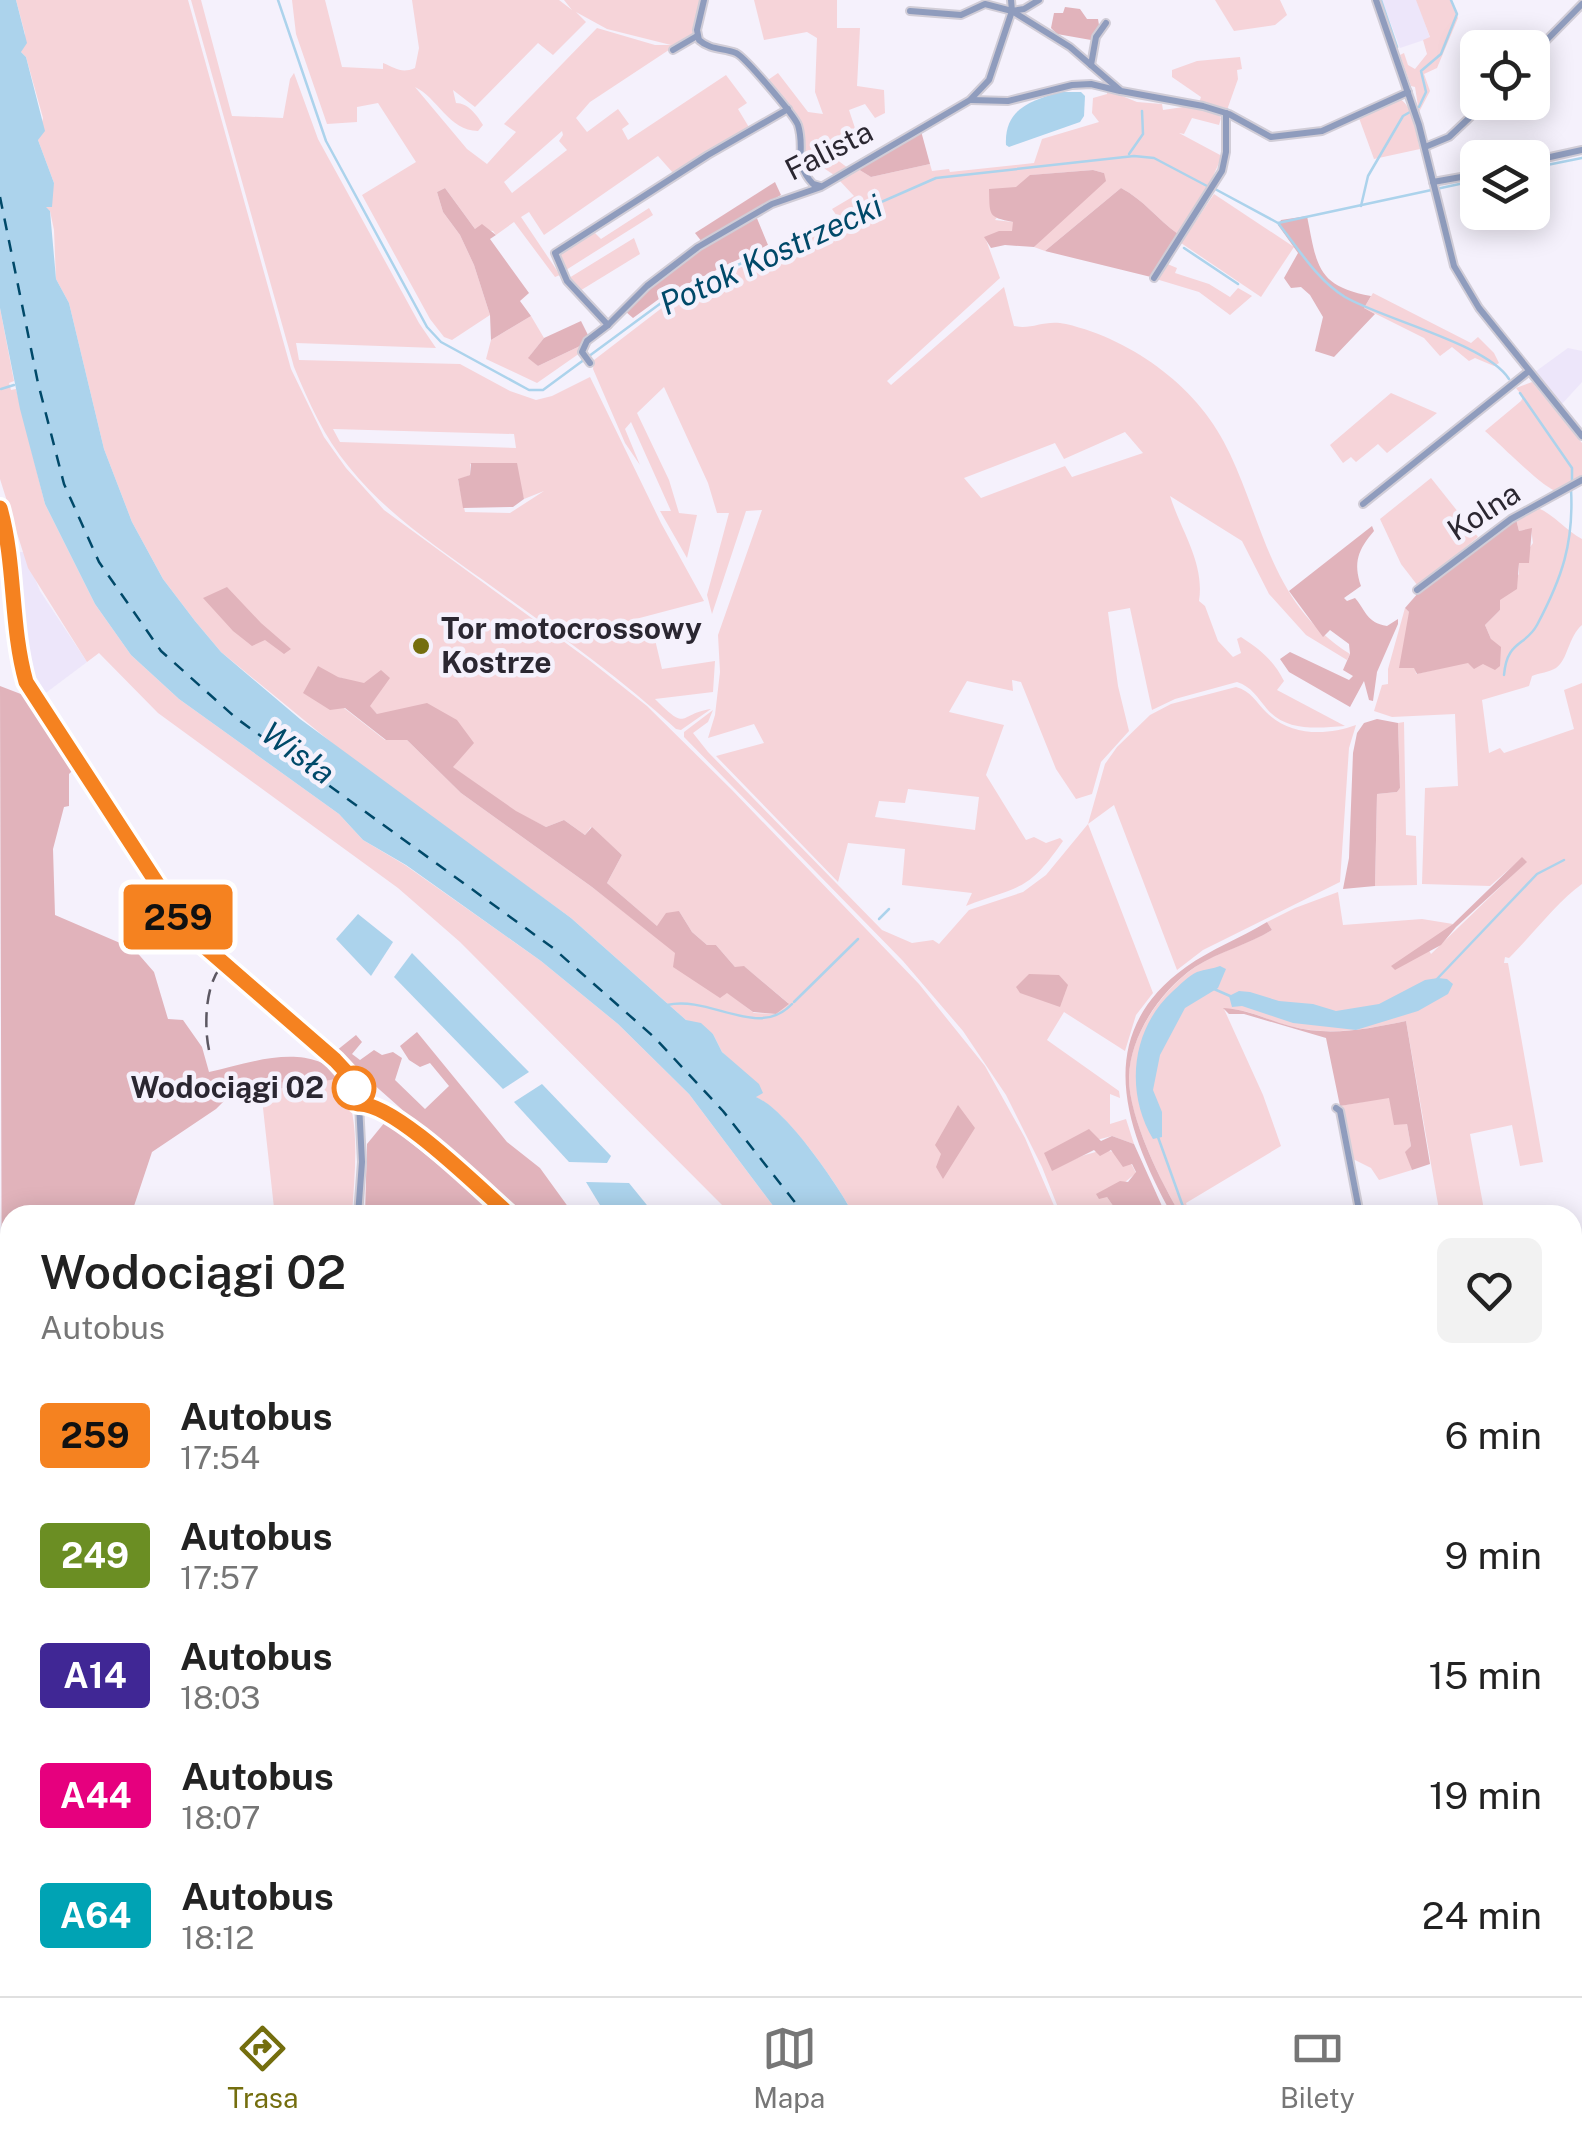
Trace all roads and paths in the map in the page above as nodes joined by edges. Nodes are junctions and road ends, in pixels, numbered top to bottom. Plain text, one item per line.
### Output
1 (704, 0) edge
2 (1012, 0) edge
3 (1039, 0) edge
4 (1376, 0) edge
5 (1582, 4) edge
6 (910, 11) dead end
7 (1012, 11) junction
8 (1106, 23) dead end
9 (697, 36) junction
10 (1550, 37) edge
11 (674, 50) dead end
12 (1092, 66) junction
13 (988, 80) junction
14 (1121, 91) junction
15 (1408, 92) junction
16 (970, 100) junction
17 (992, 100) junction
18 (788, 110) junction
19 (1226, 113) junction
20 (1466, 120) edge
21 (1425, 147) junction
22 (1582, 150) edge
23 (1550, 157) edge
24 (1460, 180) edge
25 (821, 186) junction
26 (1434, 188) junction
27 (1154, 278) dead end
28 (608, 325) junction
29 (590, 363) dead end
30 (1530, 372) junction
31 (1582, 436) edge
32 (1582, 480) edge
33 (1363, 504) dead end
34 (0, 508) edge
35 (1417, 590) dead end
36 (358, 1104) junction
37 (1336, 1108) dead end
38 (359, 1205) edge
39 (499, 1205) edge
40 (1358, 1205) edge

1 - 9 street
2 - 7 street, Falista
3 - 7 street
4 - 15 street
5 - 10 street
6 - 7 street
7 - 12 street
7 - 13 street, Falista
8 - 12 street
9 - 11 street
9 - 18 street
12 - 14 street
13 - 16 street, Falista
13 - 17 street
14 - 17 street
14 - 19 street
15 - 19 street
15 - 21 street
16 - 17 street
16 - 25 street, Falista
18 - 25 street
18 - 28 street
19 - 27 street
20 - 21 street
21 - 26 street
22 - 23 street
24 - 26 street
25 - 28 street, Falista
26 - 30 street
28 - 29 street, Falista
30 - 31 street
30 - 33 street
32 - 35 street, Kolna
34 - 36 main road
36 - 38 street
36 - 39 main road
37 - 40 street

